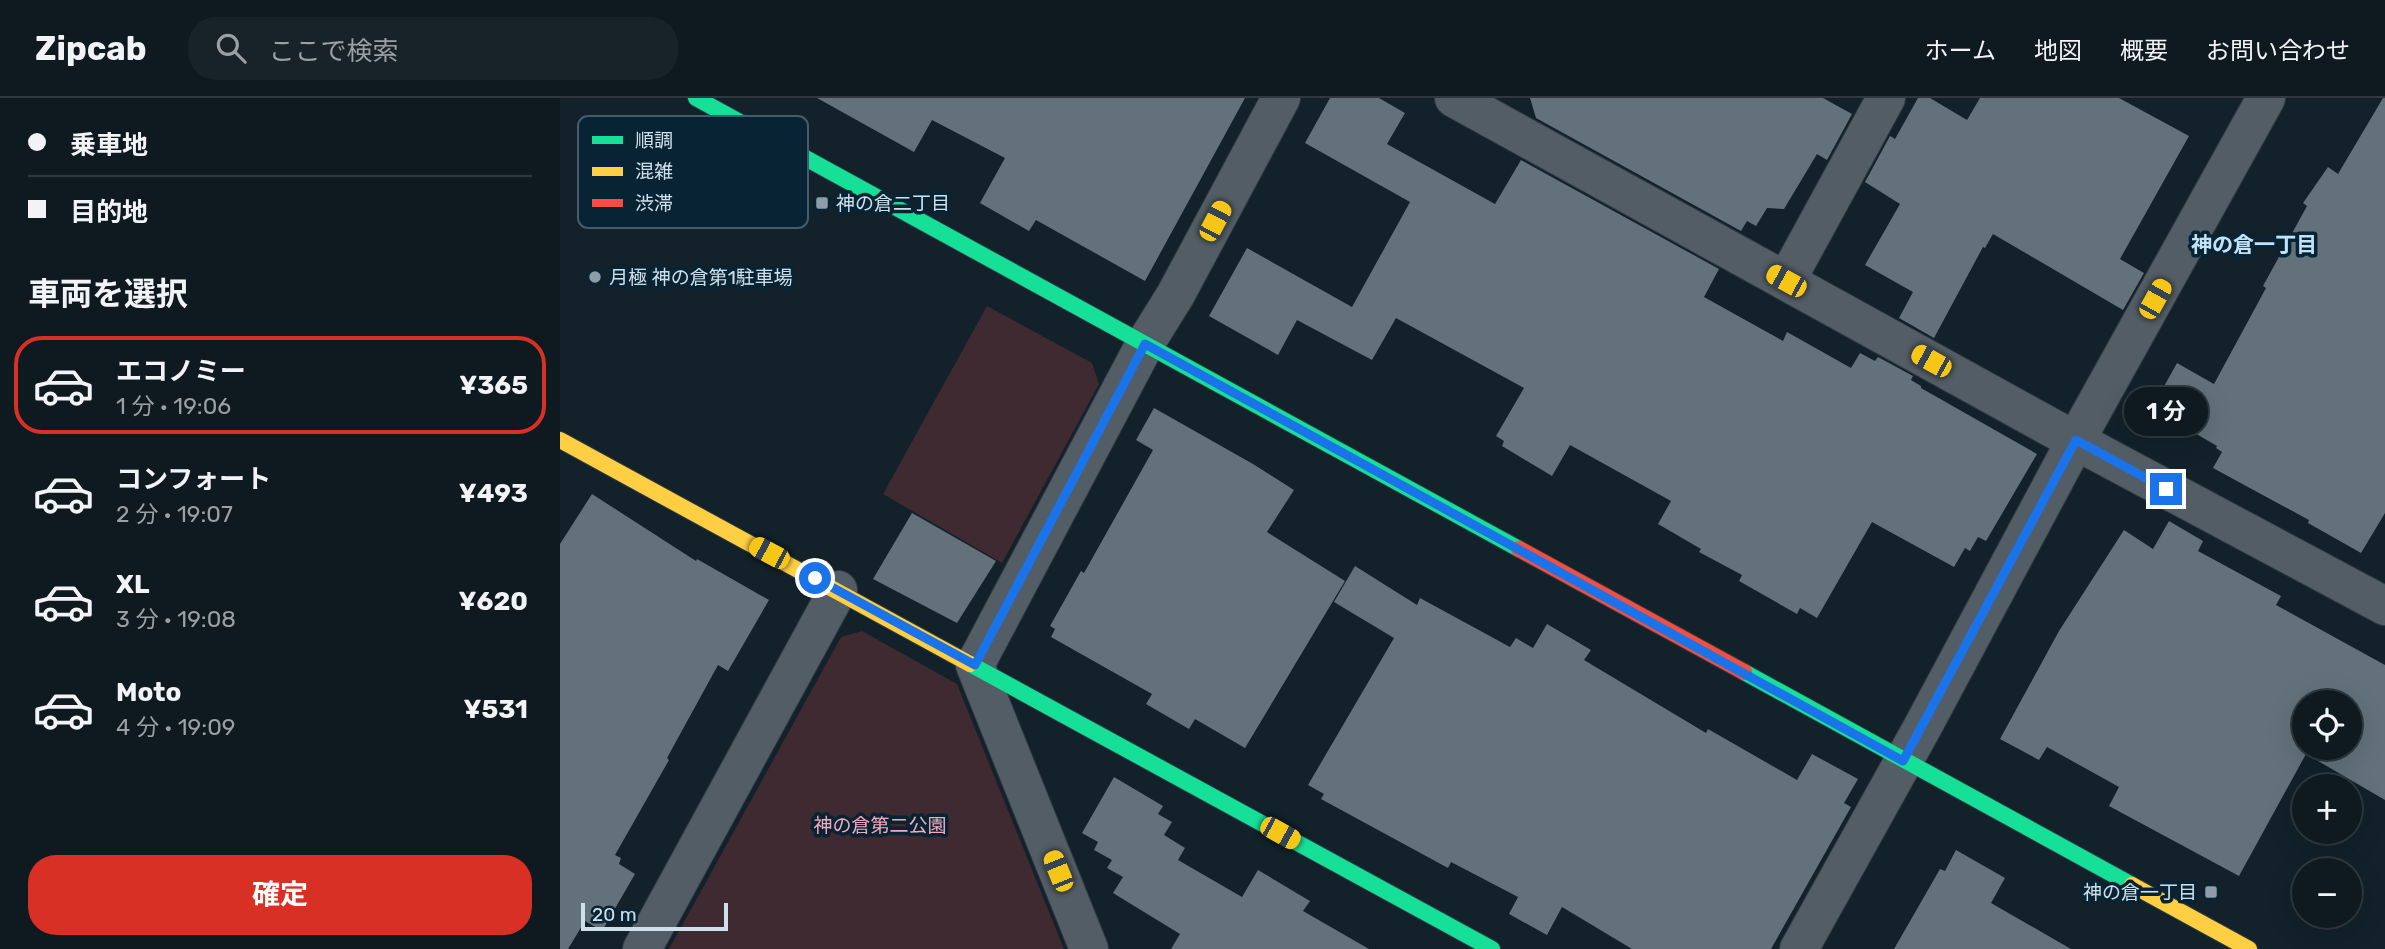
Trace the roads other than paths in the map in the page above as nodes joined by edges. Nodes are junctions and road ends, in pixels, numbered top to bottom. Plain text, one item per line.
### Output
1 (696, 98) edge
2 (1281, 98) edge
3 (1886, 98) edge
4 (2266, 98) edge
5 (1476, 103) edge
6 (729, 116) edge
7 (808, 159) edge
8 (1786, 281) junction
9 (1145, 344) junction
10 (560, 440) edge
11 (2076, 440) junction
12 (838, 590) junction
13 (2385, 606) edge
14 (975, 665) junction
15 (1903, 761) junction
16 (642, 949) edge
17 (1089, 949) edge
18 (1492, 949) edge
19 (1799, 949) edge
20 (2249, 949) edge

1 - 6 street
2 - 9 street
3 - 8 street
4 - 11 street
5 - 8 street
7 - 9 street
8 - 11 street
9 - 14 street
9 - 15 street
10 - 12 street
11 - 13 street
11 - 15 street
12 - 14 street
12 - 16 street
14 - 17 street
14 - 18 street
15 - 19 street
15 - 20 street

